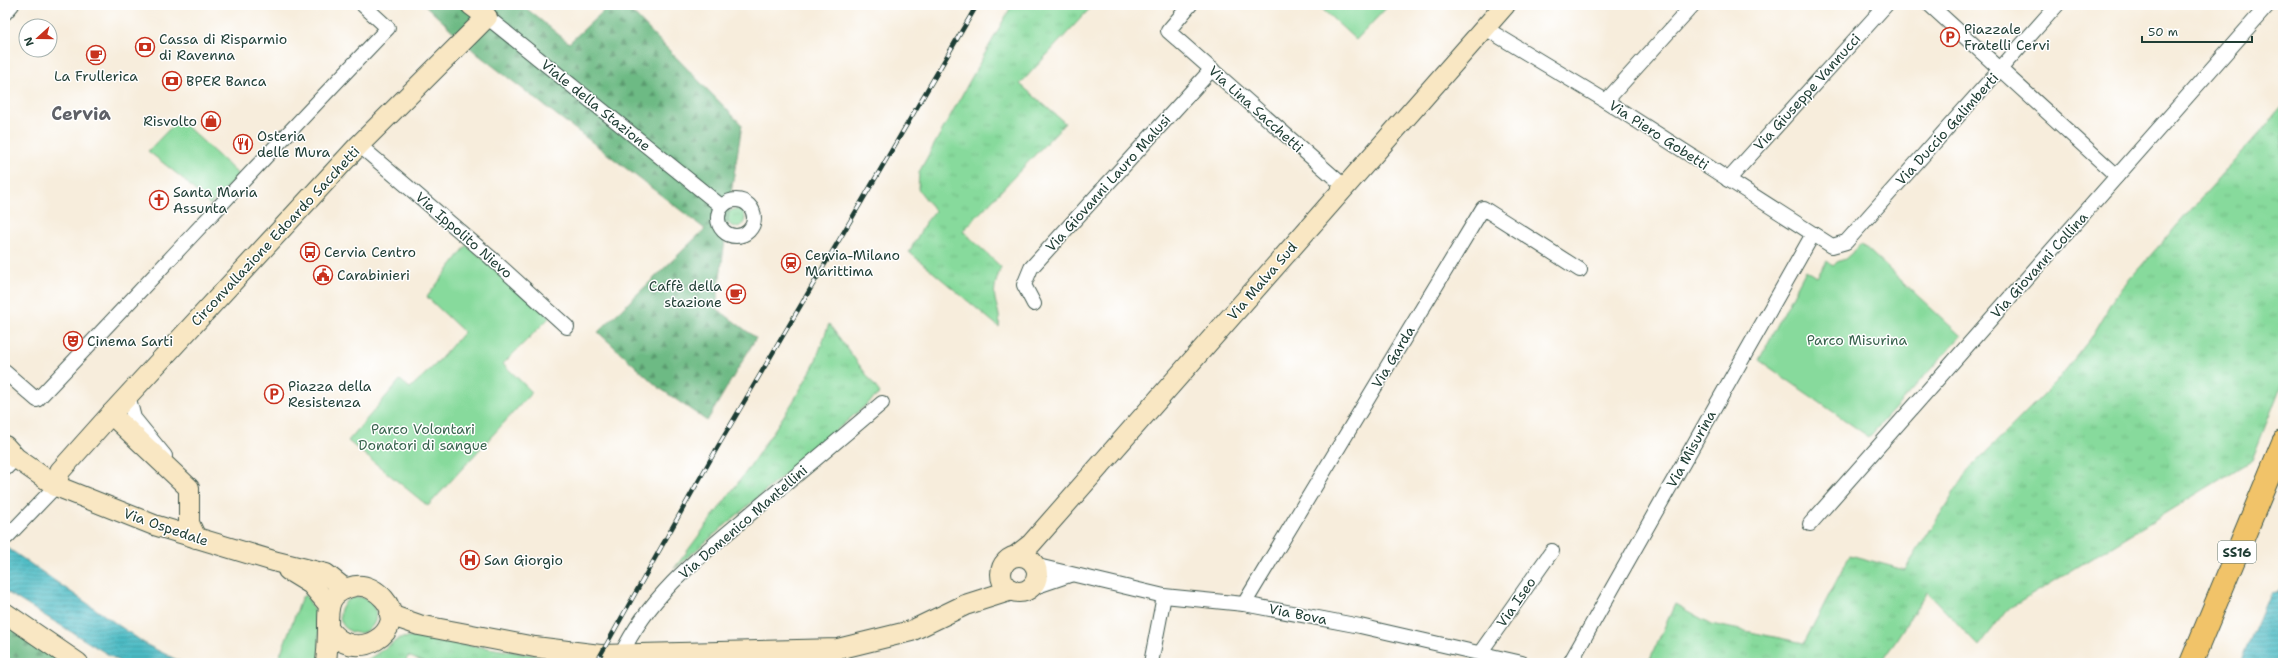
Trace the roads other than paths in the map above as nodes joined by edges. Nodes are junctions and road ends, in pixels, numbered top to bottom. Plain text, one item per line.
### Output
1 (12, 5) edge
2 (363, 5) edge
3 (471, 5) edge
4 (1190, 5) edge
5 (1505, 5) edge
6 (1693, 5) edge
7 (1886, 5) edge
8 (1930, 5) edge
9 (2058, 5) edge
10 (2268, 5) edge
11 (5, 13) edge
12 (487, 17) junction
13 (1485, 28) junction
14 (1212, 69) junction
15 (2000, 70) junction
16 (1606, 101) junction
17 (359, 145) junction
18 (2117, 176) junction
19 (1728, 180) junction
20 (1345, 187) junction
21 (721, 206) dead end
22 (1813, 234) junction
23 (1832, 246) joint
24 (1580, 270) dead end
25 (1034, 304) dead end
26 (567, 327) dead end
27 (5, 372) edge
28 (128, 395) junction
29 (882, 403) dead end
30 (111, 414) junction
31 (2283, 442) edge
32 (9, 458) edge
33 (172, 471) junction
34 (56, 486) junction
35 (188, 508) junction
36 (1810, 524) dead end
37 (154, 525) junction
38 (6, 537) dead end
39 (196, 538) junction
40 (1552, 551) dead end
41 (1025, 559) junction
42 (277, 562) junction
43 (1001, 571) junction
44 (1072, 575) junction
45 (345, 588) junction
46 (1020, 590) junction
47 (1164, 596) junction
48 (965, 604) junction
49 (1244, 604) junction
50 (329, 605) junction
51 (390, 615) junction
52 (10, 622) edge
53 (419, 625) junction
54 (328, 628) junction
55 (383, 638) junction
56 (1480, 653) junction
57 (621, 655) junction
58 (356, 656) edge
59 (78, 663) edge
60 (326, 663) edge
61 (1151, 663) edge
62 (1522, 663) edge
63 (1570, 663) edge
64 (2191, 663) edge

1 - 11 street
2 - 27 street
3 - 12 street, Viale della Stazione
4 - 14 street, Via Lina Sacchetti
5 - 13 street, Via Malva Sud
6 - 16 street
7 - 19 street, Via Giuseppe Vannucci
8 - 15 street
9 - 15 street, Via Duccio Galimberti
10 - 18 street, Via Giovanni Collina
12 - 17 street, Circonvallazione Edoardo Sacchetti
12 - 21 street, Viale della Stazione
13 - 16 street, Via Piero Gobetti
13 - 20 street, Via Malva Sud
14 - 20 street, Via Lina Sacchetti
14 - 25 street, Via Giovanni Lauro Malusi
15 - 18 street
15 - 23 street, Via Duccio Galimberti
16 - 19 street, Via Piero Gobetti
17 - 26 street, Via Ippolito Nievo
17 - 28 street, Circonvallazione Edoardo Sacchetti
18 - 36 street, Via Giovanni Collina
19 - 22 street, Via Piero Gobetti
20 - 41 street, Via Malva Sud
22 - 23 street, Via Piero Gobetti
22 - 63 street, Via Misurina
24 - 49 street, Via Garda
28 - 30 street, Circonvallazione Edoardo Sacchetti
28 - 33 street
29 - 57 street, Via Domenico Mantellini
30 - 33 street
30 - 34 street, Circonvallazione Edoardo Sacchetti
31 - 64 main road, SS16
32 - 34 street
33 - 35 street
34 - 37 street, Via Ospedale
34 - 38 street
35 - 37 street
35 - 39 street
37 - 39 street, Via Ospedale
39 - 42 street, Via Ospedale
40 - 56 street, Via Iseo
41 - 43 street
41 - 44 street, Via Bova
41 - 46 street
42 - 45 street
42 - 50 street
43 - 46 street
43 - 48 street
44 - 46 street
44 - 47 street, Via Bova
45 - 50 street
45 - 51 street
46 - 48 street
47 - 49 street, Via Bova
47 - 61 street
48 - 57 street
49 - 56 street, Via Bova
50 - 54 street
51 - 53 street
51 - 55 street
52 - 59 street
53 - 55 street
53 - 57 street
54 - 58 street
54 - 60 street
55 - 58 street
56 - 62 street, Via Bova

